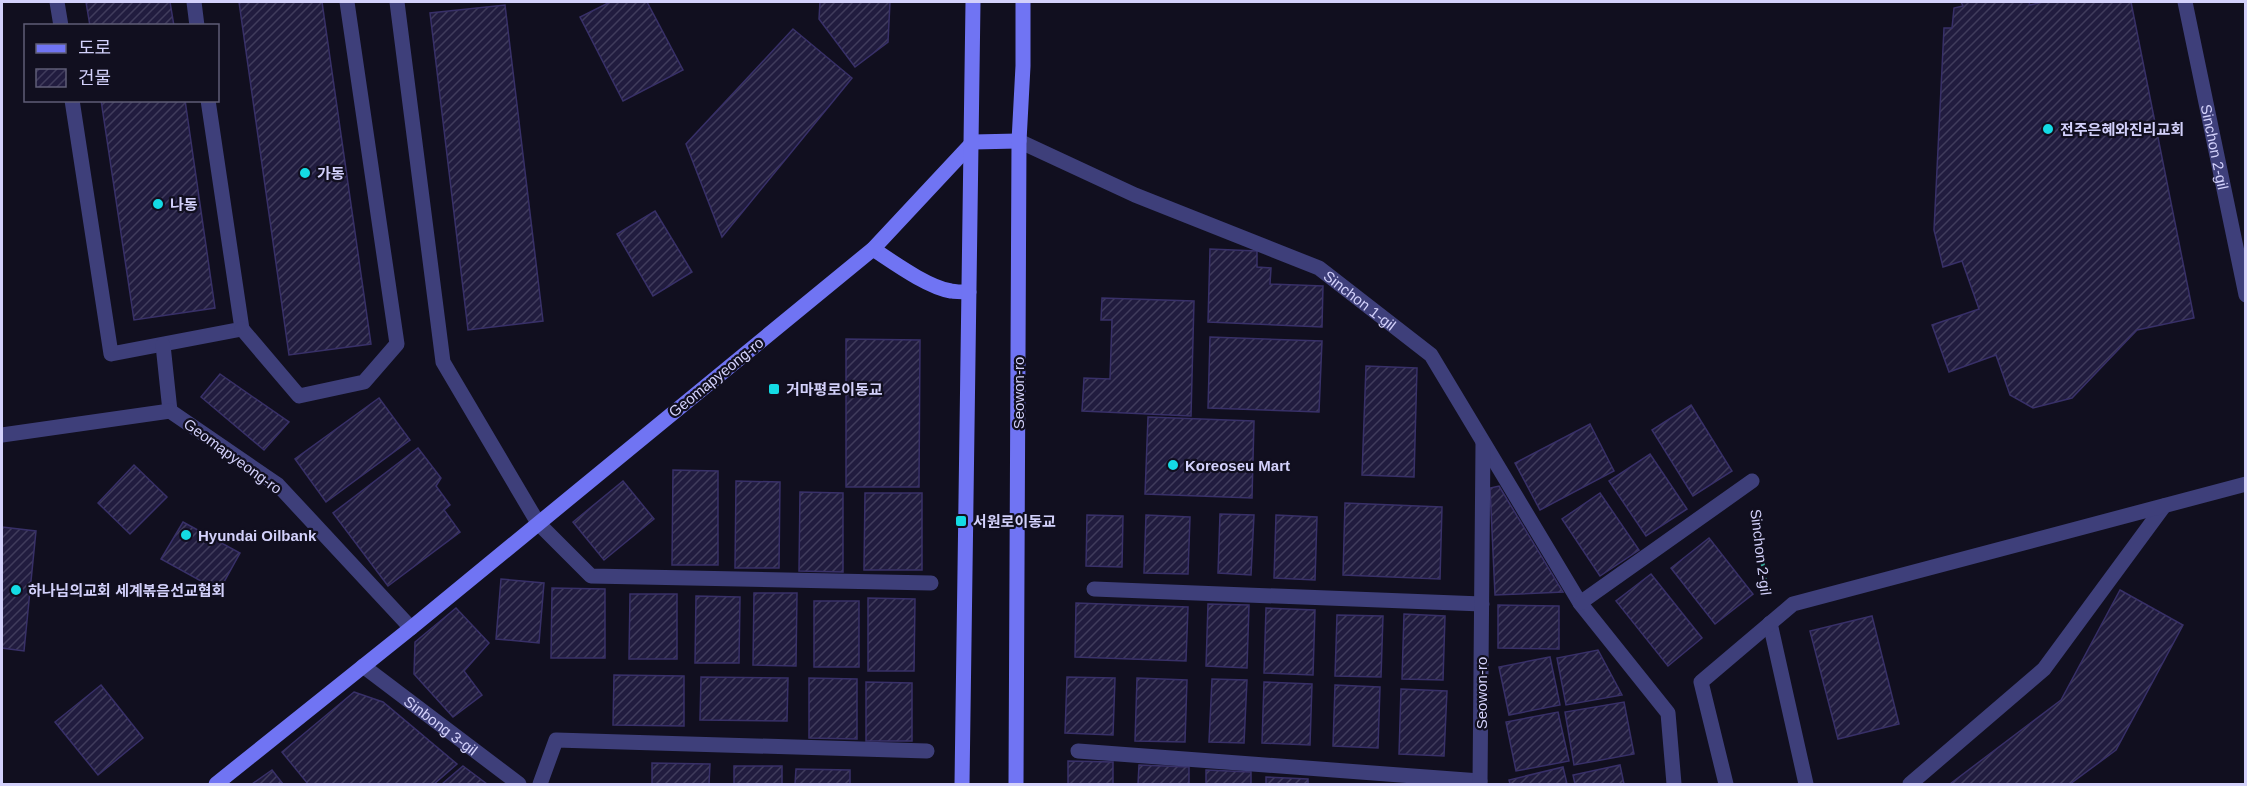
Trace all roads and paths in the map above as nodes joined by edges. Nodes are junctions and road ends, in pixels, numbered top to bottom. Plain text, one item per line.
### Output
1 (57, 2) edge
2 (194, 2) edge
3 (348, 2) edge
4 (397, 2) edge
5 (973, 2) edge
6 (1023, 2) edge
7 (2185, 2) edge
8 (61, 24) edge
9 (197, 24) edge
10 (72, 102) edge
11 (208, 102) edge
12 (1019, 141) junction
13 (973, 142) junction
14 (873, 249) junction
15 (969, 292) junction
16 (2246, 295) edge
17 (242, 329) junction
18 (162, 345) junction
19 (170, 411) junction
20 (2, 435) edge
21 (1483, 442) junction
22 (1752, 481) joint
23 (2246, 484) edge
24 (2164, 506) junction
25 (538, 524) junction
26 (931, 583) dead end
27 (1094, 589) dead end
28 (1580, 603) junction
29 (1482, 604) junction
30 (1770, 623) junction
31 (411, 628) junction
32 (363, 666) junction
33 (927, 751) dead end
34 (1078, 751) dead end
35 (1480, 783) edge
36 (216, 784) edge
37 (519, 784) edge
38 (540, 784) edge
39 (962, 784) edge
40 (1016, 784) edge
41 (1674, 784) edge
42 (1726, 784) edge
43 (1806, 784) edge
44 (1910, 784) edge

1 - 8 street
2 - 9 street
3 - 17 street
4 - 25 street
5 - 13 street
6 - 12 street, Seowon-ro
7 - 16 street, Sinchon 2-gil
10 - 18 street
11 - 17 street
12 - 13 street
12 - 21 street, Sinchon 1-gil
12 - 40 street, Seowon-ro
13 - 14 street, Geomapyeong-ro
13 - 15 street
14 - 15 street
14 - 25 street, Geomapyeong-ro
15 - 39 street
17 - 18 street
18 - 19 street
19 - 20 street, Geomapyeong-ro
19 - 31 street, Geomapyeong-ro
21 - 28 street, Sinchon 1-gil
21 - 29 street, Seowon-ro
22 - 28 street
22 - 30 path, Sinchon 2-gil
23 - 24 street
24 - 30 street
24 - 44 street
25 - 26 street
25 - 31 street, Geomapyeong-ro
27 - 29 street
28 - 41 street, Sinchon 1-gil
29 - 35 street, Seowon-ro
30 - 42 street
30 - 43 street
31 - 32 street, Geomapyeong-ro
32 - 36 street, Geomapyeong-ro
32 - 37 street, Sinbong 3-gil
33 - 38 street
34 - 35 street, Seowon-ro

